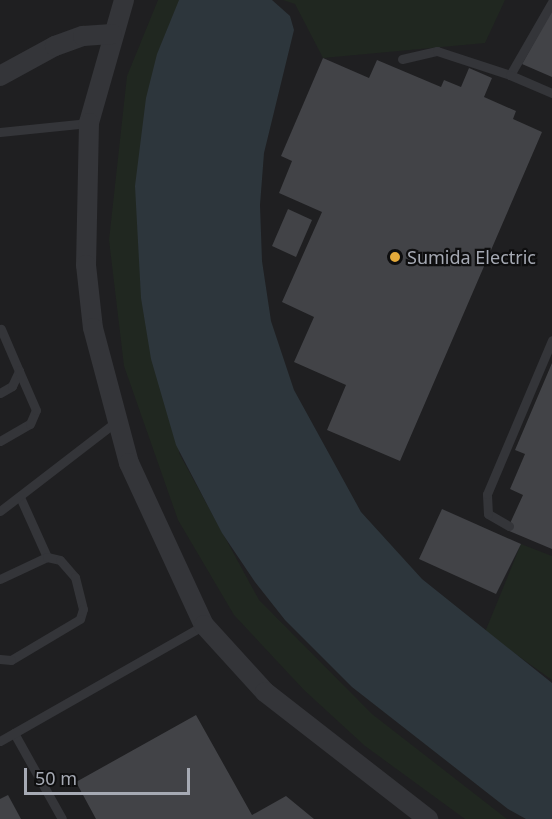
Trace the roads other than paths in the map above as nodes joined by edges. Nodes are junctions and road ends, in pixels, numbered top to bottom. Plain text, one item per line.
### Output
1 (124, 0) edge
2 (552, 2) edge
3 (112, 34) junction
4 (402, 59) dead end
5 (510, 75) junction
6 (0, 76) edge
7 (552, 93) edge
8 (89, 123) junction
9 (0, 132) edge
10 (0, 328) edge
11 (552, 340) edge
12 (19, 371) junction
13 (0, 393) edge
14 (117, 421) junction
15 (0, 441) edge
16 (20, 497) junction
17 (0, 511) edge
18 (509, 526) dead end
19 (46, 557) junction
20 (0, 579) edge
21 (204, 625) junction
22 (0, 658) edge
23 (14, 733) junction
24 (0, 741) edge
25 (62, 819) edge
26 (428, 819) edge

1 - 3 street
2 - 5 lane
3 - 6 street
3 - 8 street
4 - 5 lane
5 - 7 lane
8 - 9 lane
8 - 14 street
10 - 12 lane
11 - 18 lane
12 - 13 lane
12 - 15 lane
14 - 16 lane
14 - 21 street
16 - 17 lane
16 - 19 lane
19 - 20 lane
19 - 22 lane
21 - 23 lane
21 - 26 street
23 - 24 lane
23 - 25 lane

